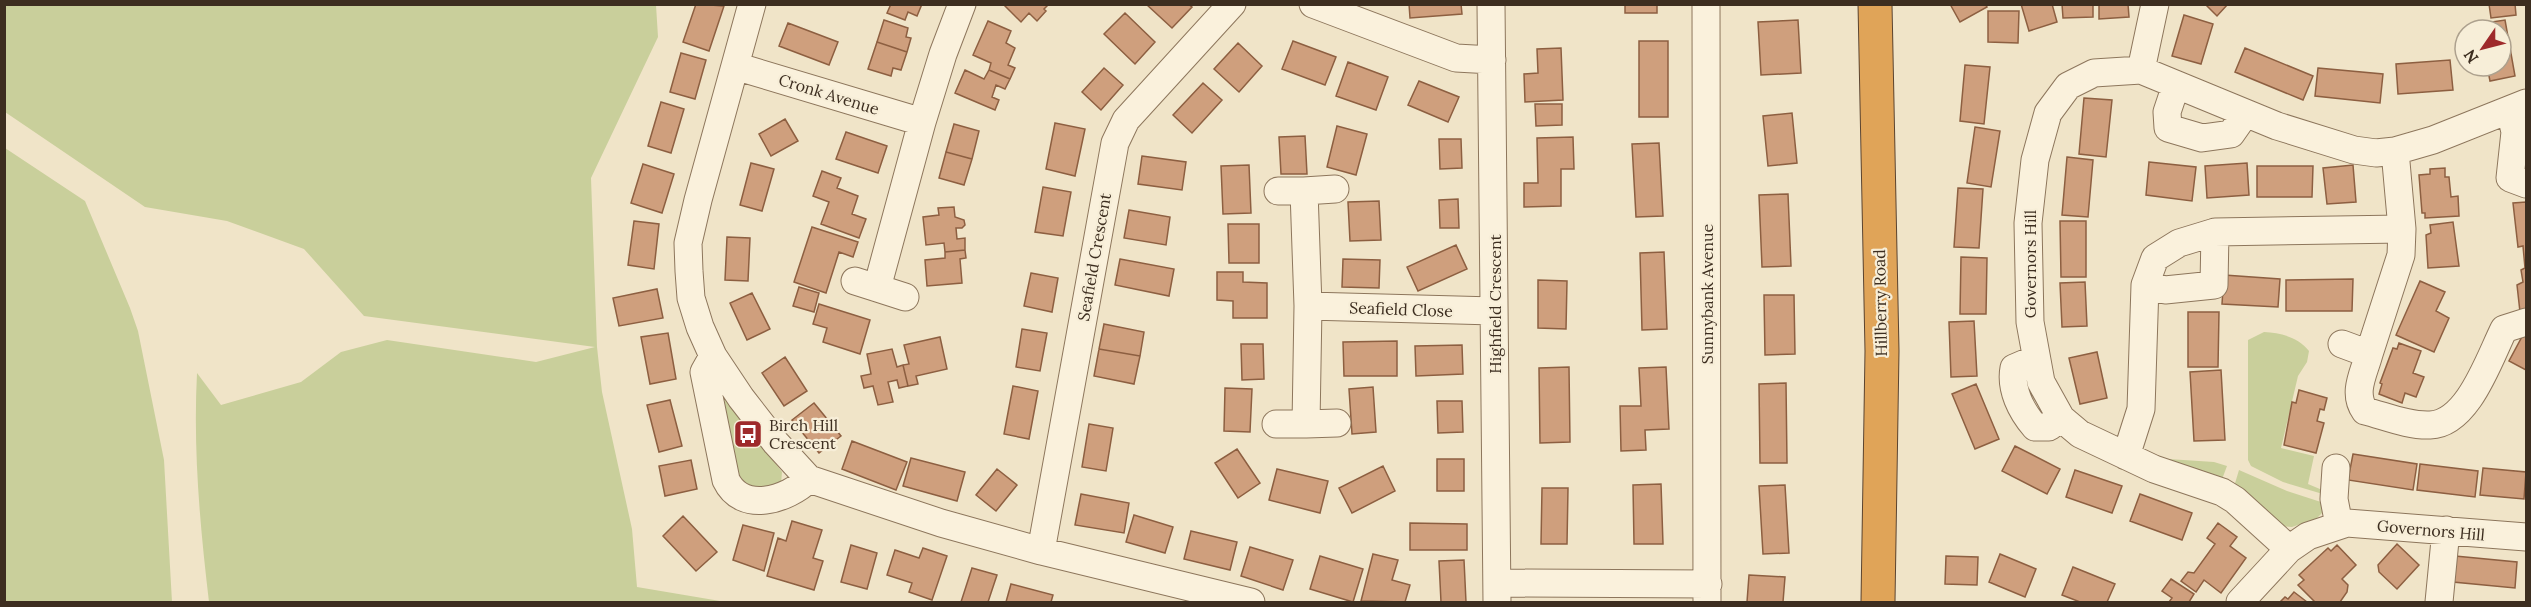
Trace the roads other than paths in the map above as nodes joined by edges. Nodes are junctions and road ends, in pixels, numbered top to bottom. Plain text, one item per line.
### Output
1 (752, 4) edge
2 (962, 4) edge
3 (1232, 4) edge
4 (1313, 4) edge
5 (1491, 4) edge
6 (1706, 4) edge
7 (1875, 4) edge
8 (2155, 4) edge
9 (1492, 60) junction
10 (735, 66) junction
11 (2141, 70) junction
12 (2176, 85) junction
13 (2518, 106) edge
14 (2245, 114) junction
15 (922, 122) junction
16 (2395, 151) junction
17 (2526, 184) edge
18 (1335, 189) dead end
19 (1278, 191) dead end
20 (1304, 191) junction
21 (2402, 230) junction
22 (2215, 232) junction
23 (2145, 285) junction
24 (905, 297) dead end
25 (1308, 306) junction
26 (1494, 311) junction
27 (2526, 322) edge
28 (2342, 344) dead end
29 (2369, 354) junction
30 (713, 356) junction
31 (1337, 423) dead end
32 (1276, 424) dead end
33 (1306, 424) junction
34 (2126, 456) junction
35 (2336, 468) dead end
36 (810, 479) junction
37 (2339, 525) junction
38 (2446, 530) junction
39 (2526, 537) edge
40 (2289, 549) junction
41 (1041, 551) junction
42 (1498, 593) edge
43 (1708, 593) edge
44 (1242, 601) edge
45 (1878, 603) edge
46 (2240, 603) edge
47 (2439, 603) edge

1 - 10 street
2 - 15 street
3 - 41 street, Seafield Crescent
4 - 9 street
5 - 9 street, Highfield Crescent
6 - 43 street, Sunnybank Avenue
7 - 45 highway, Hillberry Road
8 - 11 street
9 - 26 street, Highfield Crescent
10 - 15 street, Cronk Avenue
10 - 30 street
11 - 12 street, Governors Hill
11 - 34 street, Governors Hill
12 - 14 street, Governors Hill
12 - 14 street
13 - 16 street, Governors Hill
13 - 17 street
14 - 16 street, Governors Hill
15 - 24 street
16 - 21 street
18 - 20 street
19 - 20 street
20 - 25 street
21 - 22 street
21 - 29 street
22 - 23 street
22 - 23 street
23 - 34 street
25 - 26 street, Seafield Close
25 - 33 street
26 - 42 street, Highfield Crescent
27 - 29 street
28 - 29 street
30 - 36 street
30 - 36 street
31 - 33 street
32 - 33 street
34 - 40 street, Governors Hill
35 - 37 street
36 - 41 street
37 - 38 street, Governors Hill
37 - 40 street, Governors Hill
38 - 39 street, Governors Hill
38 - 47 street
40 - 46 street
41 - 44 street
42 - 43 street, Sunnybank Avenue

